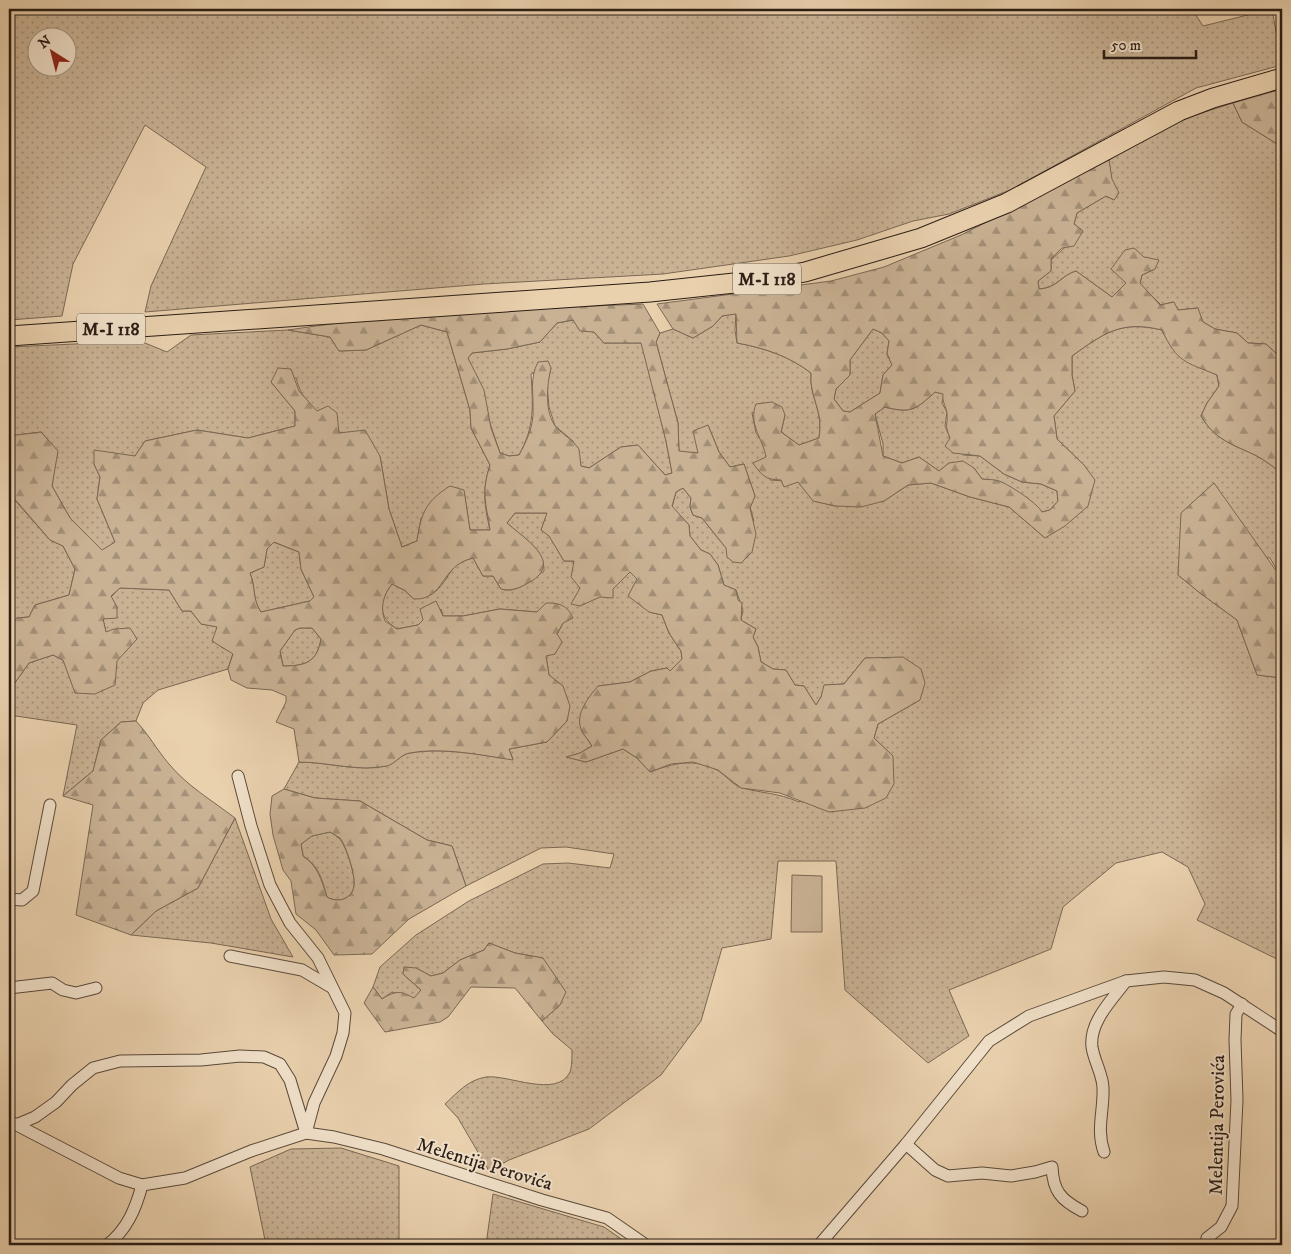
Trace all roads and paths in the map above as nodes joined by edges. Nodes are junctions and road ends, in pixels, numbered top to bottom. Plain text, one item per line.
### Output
1 (1282, 78) edge
2 (9, 336) edge
3 (238, 776) dead end
4 (50, 805) dead end
5 (9, 900) edge
6 (230, 956) dead end
7 (1126, 981) junction
8 (9, 988) edge
9 (96, 988) dead end
10 (331, 988) junction
11 (1242, 1004) junction
12 (1282, 1031) edge
13 (12, 1123) edge
14 (306, 1133) junction
15 (906, 1144) junction
16 (1104, 1152) dead end
17 (142, 1185) junction
18 (1082, 1211) dead end
19 (1207, 1238) dead end
20 (825, 1243) edge
21 (107, 1245) edge
22 (646, 1245) edge

1 - 2 main road, M-I 118
3 - 10 street
4 - 5 street
6 - 10 street
7 - 11 street
7 - 15 street
7 - 16 street
8 - 9 street
10 - 14 street
11 - 12 street
11 - 19 street, Melentija Perovića
13 - 14 street, Melentija Perovića
13 - 17 street, Melentija Perovića
14 - 17 street, Melentija Perovića
14 - 22 street, Melentija Perovića
15 - 18 street
15 - 20 street
17 - 21 street

